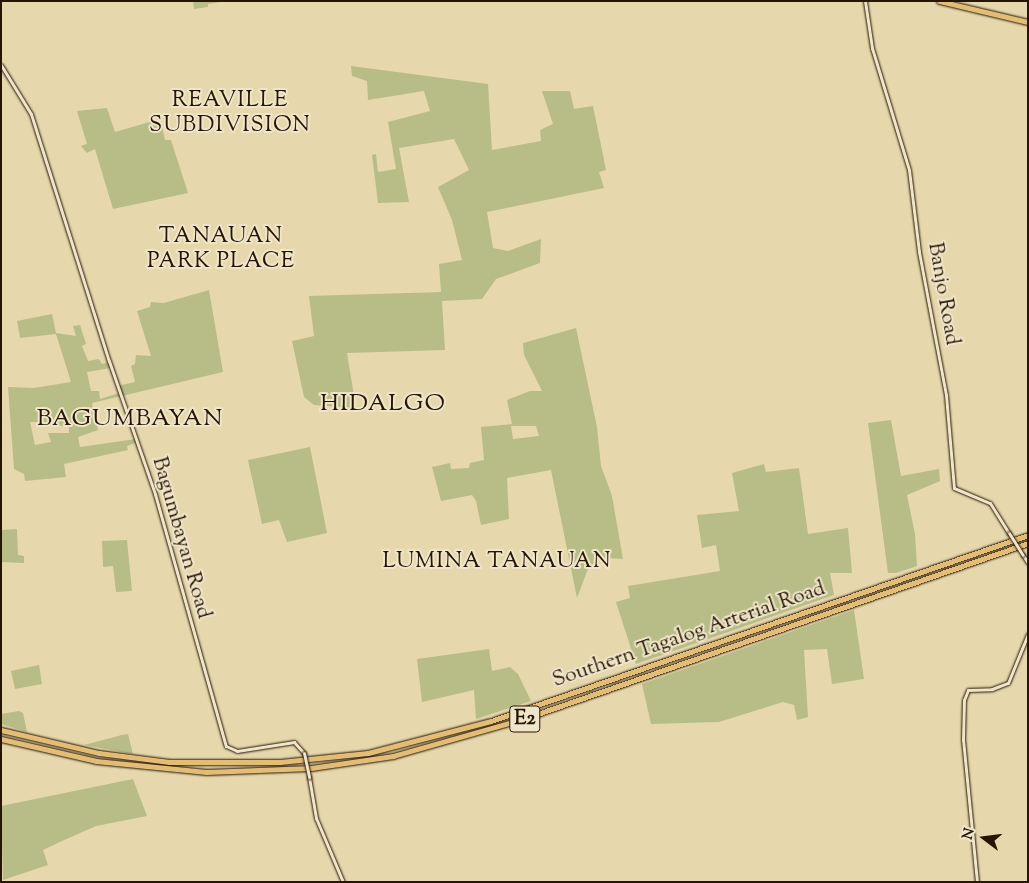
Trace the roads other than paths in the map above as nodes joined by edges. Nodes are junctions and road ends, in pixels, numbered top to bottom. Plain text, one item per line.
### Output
1 (865, 1) edge
2 (939, 1) edge
3 (1028, 22) edge
4 (1, 65) edge
5 (1028, 535) edge
6 (1028, 544) edge
7 (1028, 563) edge
8 (1028, 634) edge
9 (1, 730) edge
10 (1, 739) edge
11 (343, 882) edge
12 (977, 882) edge

1 - 7 street, Banjo Road, bridge
2 - 3 highway
4 - 11 street, Bagumbayan Road, bridge
5 - 9 highway, Southern Tagalog Arterial Road / E2
6 - 10 highway, Southern Tagalog Arterial Road / E2
8 - 12 street

